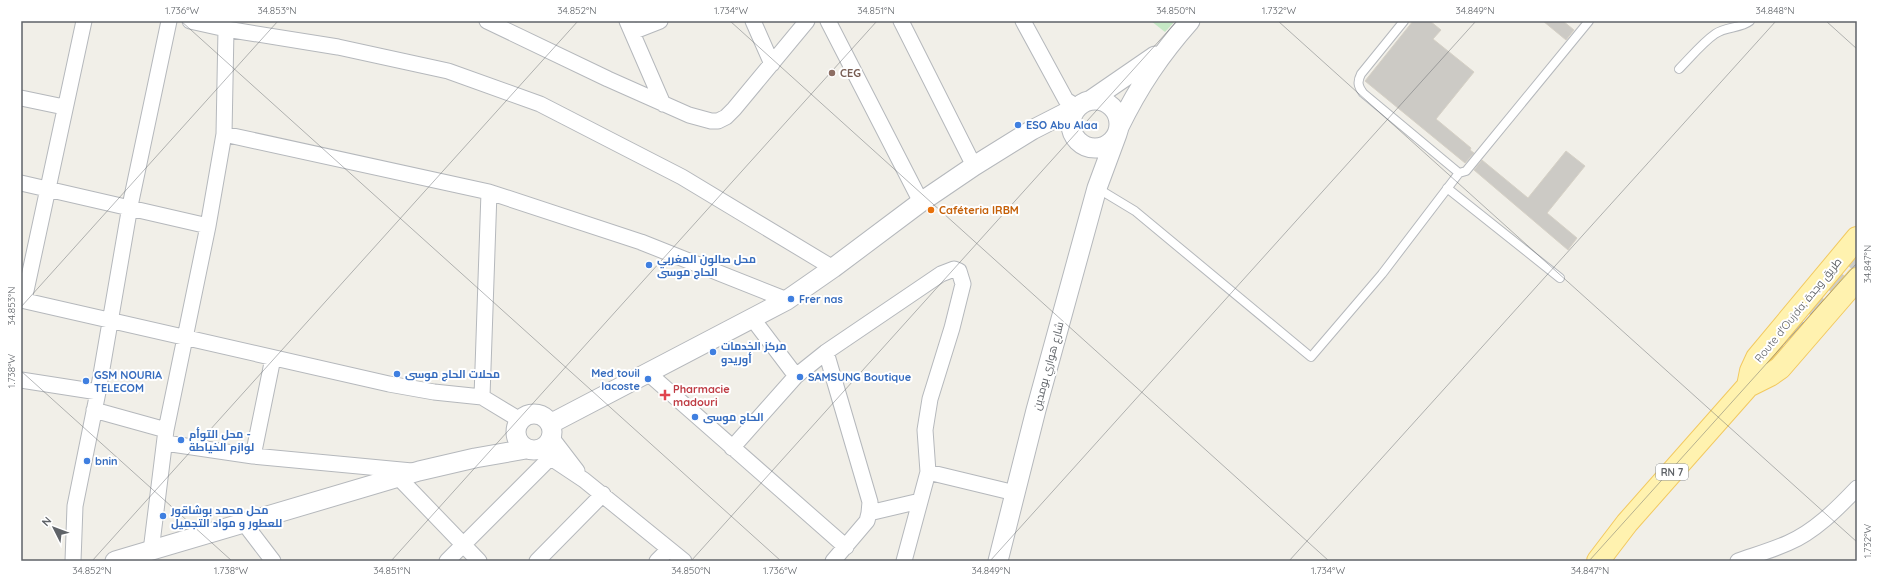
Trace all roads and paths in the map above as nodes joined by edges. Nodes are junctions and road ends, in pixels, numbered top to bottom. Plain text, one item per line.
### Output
1 (84, 21) edge
2 (170, 21) edge
3 (190, 21) edge
4 (487, 21) edge
5 (660, 21) edge
6 (753, 21) edge
7 (807, 21) edge
8 (828, 21) edge
9 (901, 21) edge
10 (1023, 21) edge
11 (1190, 21) edge
12 (1404, 21) edge
13 (1589, 21) edge
14 (1750, 21) edge
15 (630, 27) edge
16 (226, 29) junction
17 (1165, 50) junction
18 (772, 64) junction
19 (1679, 69) dead end
20 (21, 98) edge
21 (663, 104) junction
22 (1084, 104) junction
23 (64, 108) junction
24 (1032, 130) junction
25 (1118, 130) junction
26 (224, 134) junction
27 (1083, 144) junction
28 (974, 166) junction
29 (1459, 173) junction
30 (1099, 180) junction
31 (21, 183) edge
32 (1447, 188) junction
33 (47, 189) junction
34 (489, 192) junction
35 (921, 202) junction
36 (130, 206) junction
37 (208, 226) junction
38 (1857, 238) edge
39 (833, 268) junction
40 (1560, 278) dead end
41 (1857, 279) edge
42 (22, 300) edge
43 (787, 300) junction
44 (752, 318) junction
45 (109, 320) junction
46 (185, 337) junction
47 (826, 352) junction
48 (273, 358) junction
49 (648, 373) junction
50 (796, 376) junction
51 (21, 380) edge
52 (1748, 386) junction
53 (98, 392) junction
54 (482, 397) junction
55 (94, 410) junction
56 (518, 425) junction
57 (165, 436) junction
58 (544, 443) junction
59 (732, 448) junction
60 (253, 456) junction
61 (475, 458) junction
62 (419, 471) junction
63 (928, 472) junction
64 (399, 478) junction
65 (584, 480) junction
66 (1857, 488) edge
67 (1015, 493) junction
68 (603, 494) junction
69 (920, 501) junction
70 (869, 513) junction
71 (244, 523) junction
72 (464, 545) junction
73 (846, 547) junction
74 (669, 549) junction
75 (150, 551) junction
76 (74, 561) edge
77 (116, 561) edge
78 (273, 561) edge
79 (447, 561) edge
80 (479, 561) edge
81 (537, 561) edge
82 (657, 561) edge
83 (684, 561) edge
84 (833, 561) edge
85 (904, 561) edge
86 (998, 561) edge
87 (1598, 561) edge
88 (1738, 561) edge

1 - 23 street
2 - 36 street
3 - 16 street
4 - 21 street
5 - 15 street
6 - 18 street
7 - 18 street
8 - 35 street
9 - 28 street
10 - 22 street
11 - 17 street
12 - 29 lane
13 - 29 lane
14 - 19 lane
15 - 21 street
16 - 26 street
16 - 39 street
17 - 22 street
17 - 25 street, شارع هواري بومدين
18 - 21 street
20 - 23 street
22 - 24 street
22 - 25 street
22 - 27 street
23 - 33 street
24 - 27 street
24 - 28 street
25 - 27 street
25 - 30 street, شارع هواري بومدين
26 - 34 street
26 - 37 street
27 - 30 street
28 - 35 street
29 - 32 lane
30 - 32 lane
30 - 67 street, شارع هواري بومدين
31 - 33 street
32 - 40 lane
33 - 36 street
33 - 42 street
34 - 43 street
34 - 54 street
35 - 39 street
36 - 37 street
36 - 45 street
37 - 46 street
38 - 52 main road, Route d'Oujda; طريق وجدة / RN 7
39 - 43 street
41 - 52 main road, Route d'Oujda; طريق وجدة / RN 7
42 - 45 street
43 - 44 street
44 - 49 street
44 - 50 street
45 - 46 street
45 - 53 street
46 - 48 street
46 - 57 street
47 - 50 street
47 - 63 street
47 - 70 street
48 - 54 street
48 - 60 street
49 - 58 street
49 - 59 street
50 - 59 street
51 - 53 street
52 - 87 main road, Route d'Oujda; طريق وجدة / RN 7
53 - 55 street
54 - 56 street
55 - 57 street
55 - 76 street
56 - 58 street
56 - 58 street
56 - 61 street
57 - 60 street
57 - 75 street
58 - 61 street
58 - 65 street
58 - 65 street
58 - 72 street
59 - 73 street
60 - 62 street
61 - 62 street
62 - 64 street
63 - 67 street
63 - 69 street
64 - 71 street
64 - 72 street
65 - 68 street
66 - 88 street
67 - 86 street, شارع هواري بومدين
68 - 74 street
68 - 81 street
69 - 70 street
69 - 85 street
70 - 73 street
71 - 75 street
71 - 78 street
72 - 79 street
72 - 80 street
73 - 84 street
74 - 82 street
74 - 83 street
75 - 77 street

